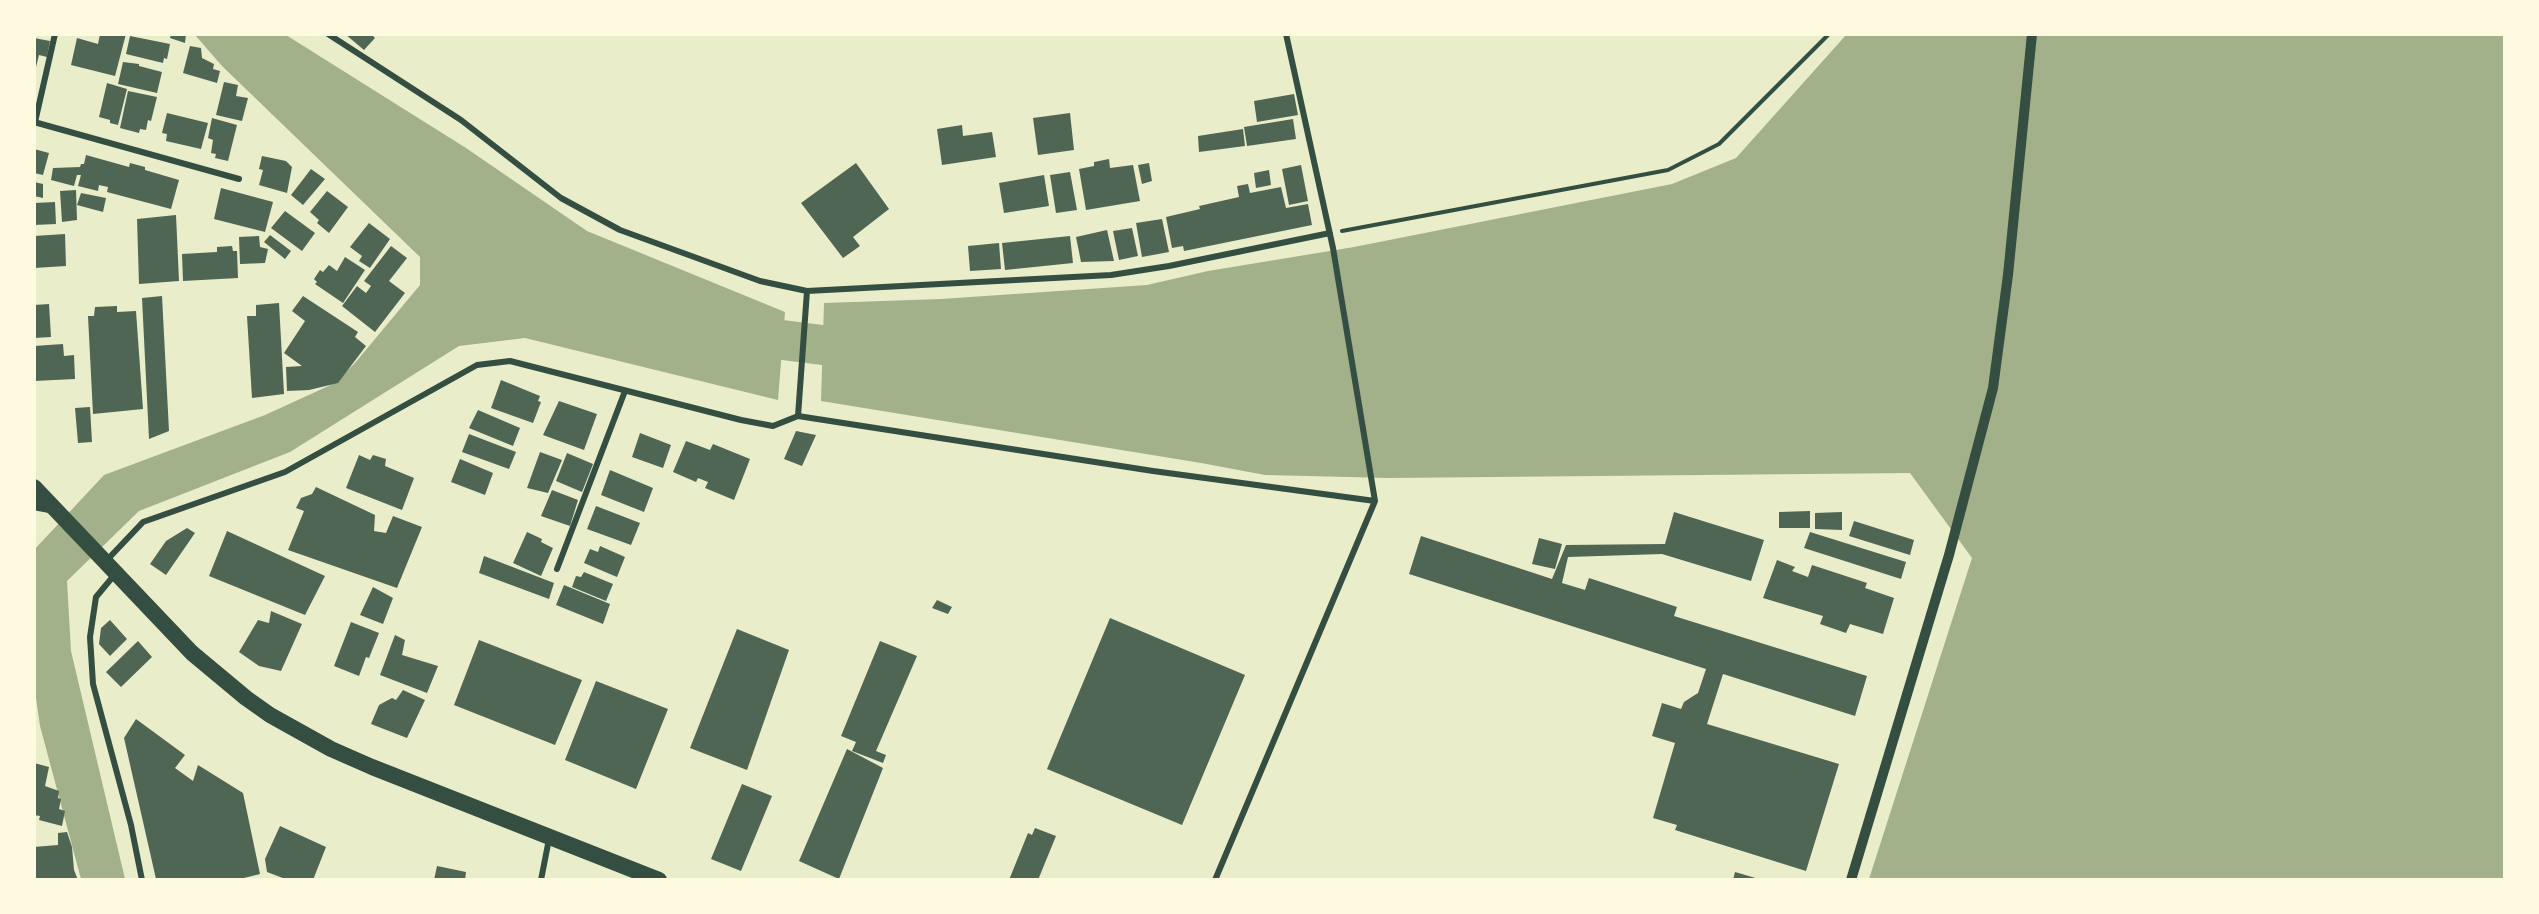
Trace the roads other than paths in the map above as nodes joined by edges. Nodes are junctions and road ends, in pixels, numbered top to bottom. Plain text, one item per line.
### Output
1 (55, 34) edge
2 (328, 34) edge
3 (1286, 34) edge
4 (2032, 34) edge
5 (35, 122) edge
6 (239, 179) dead end
7 (1330, 233) junction
8 (807, 291) junction
9 (625, 391) junction
10 (798, 416) junction
11 (34, 487) edge
12 (1375, 501) junction
13 (34, 504) edge
14 (56, 509) junction
15 (108, 563) junction
16 (558, 569) dead end
17 (550, 836) junction
18 (142, 879) edge
19 (541, 879) edge
20 (659, 879) edge
21 (1215, 879) edge
22 (1851, 879) edge

1 - 5 street
2 - 8 street
3 - 7 street
4 - 22 street
5 - 6 street
7 - 8 street
7 - 12 street
8 - 10 street
9 - 10 street
9 - 15 street
9 - 16 street
10 - 12 street
11 - 14 highway
12 - 21 street
13 - 14 main road
14 - 15 highway
15 - 17 highway
15 - 18 street
17 - 19 street
17 - 20 highway

